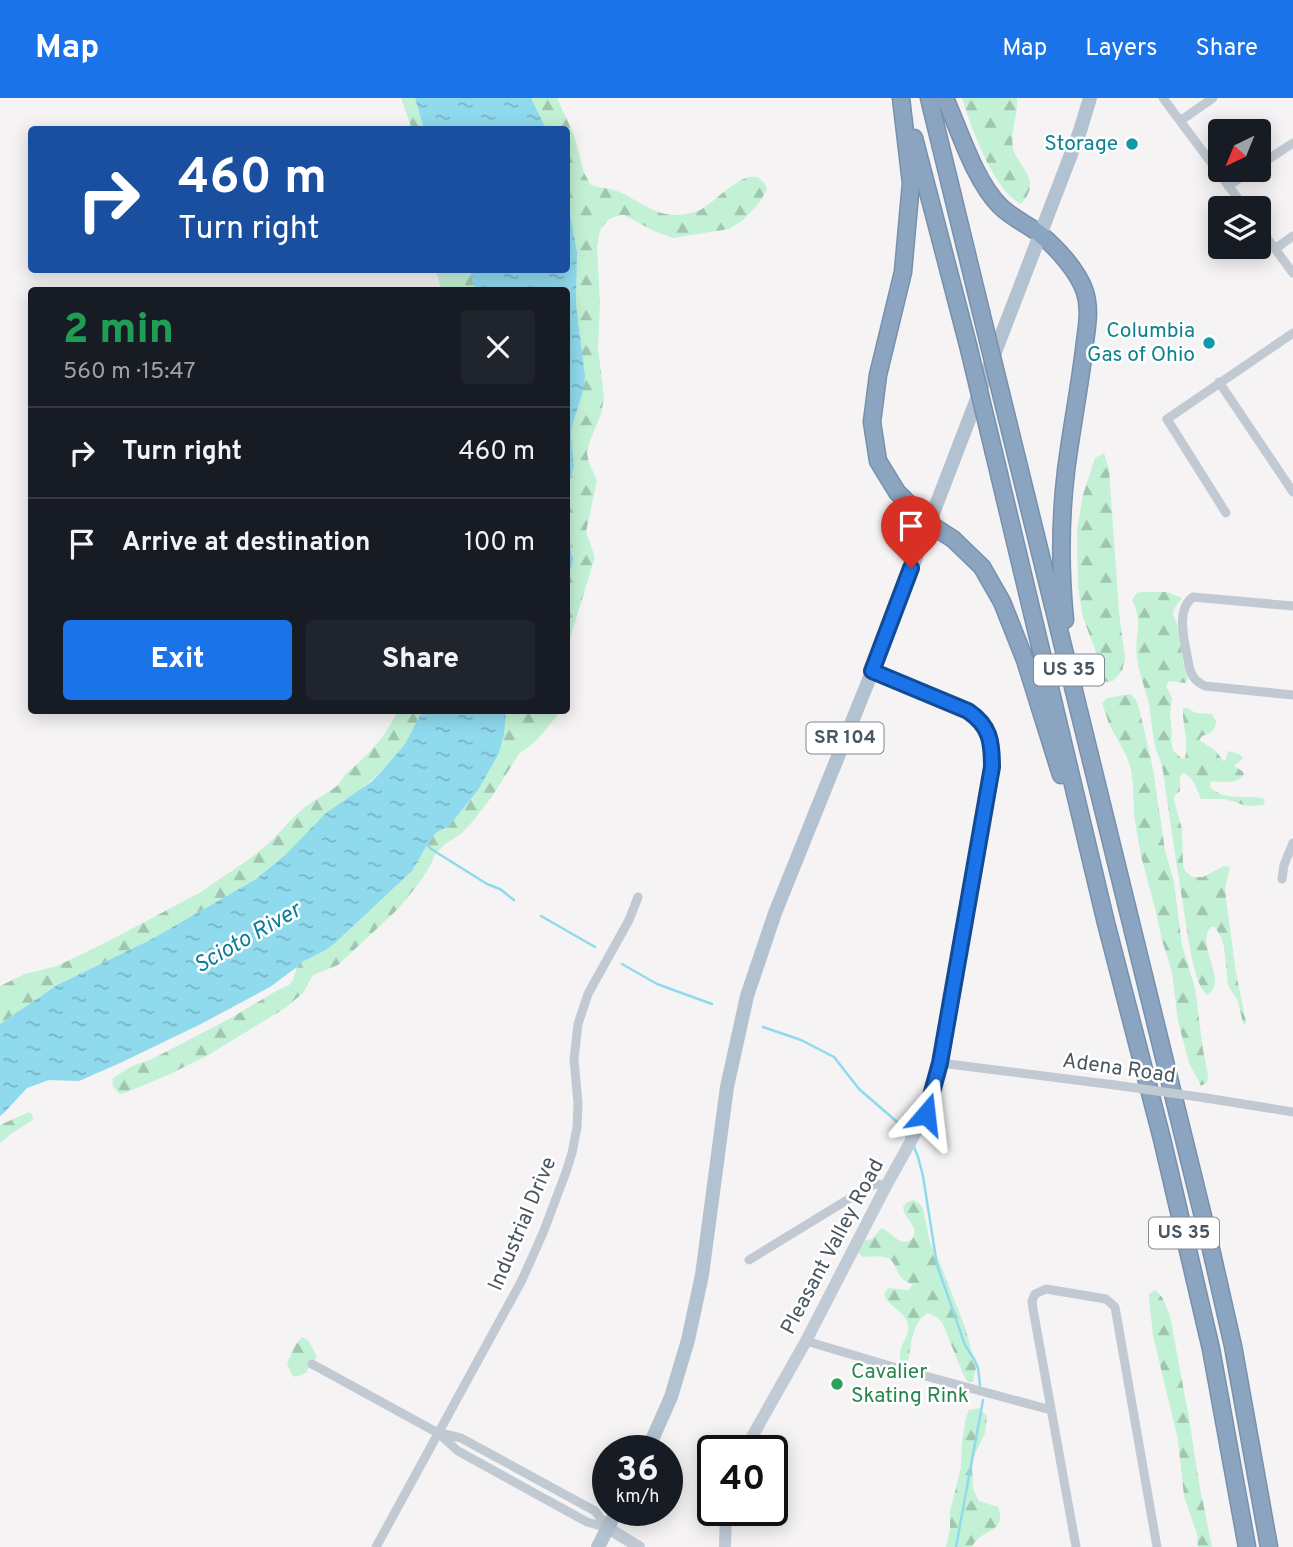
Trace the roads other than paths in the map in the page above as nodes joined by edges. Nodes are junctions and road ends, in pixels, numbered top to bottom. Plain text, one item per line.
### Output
1 (902, 98) edge
2 (929, 98) edge
3 (945, 98) edge
4 (1090, 98) edge
5 (1163, 98) edge
6 (1213, 98) edge
7 (1180, 121) junction
8 (1293, 143) edge
9 (1271, 157) edge
10 (1234, 182) edge
11 (1228, 186) junction
12 (1236, 196) edge
13 (1041, 235) junction
14 (1293, 236) edge
15 (1271, 244) edge
16 (1275, 249) junction
17 (1293, 272) edge
18 (1293, 333) edge
19 (1219, 382) junction
20 (1293, 492) edge
21 (1226, 513) dead end
22 (928, 523) junction
23 (1293, 606) edge
24 (1065, 654) junction
25 (872, 671) junction
26 (1293, 695) edge
27 (1085, 832) junction
28 (1293, 844) edge
29 (1282, 879) dead end
30 (638, 897) dead end
31 (940, 1063) junction
32 (1293, 1112) edge
33 (886, 1186) junction
34 (749, 1260) dead end
35 (806, 1341) junction
36 (312, 1364) dead end
37 (1051, 1410) junction
38 (438, 1433) junction
39 (654, 1435) edge
40 (753, 1435) edge
41 (726, 1526) edge
42 (608, 1528) junction
43 (376, 1547) edge
44 (598, 1547) edge
45 (639, 1547) edge
46 (725, 1547) edge
47 (1076, 1547) edge
48 (1157, 1547) edge
49 (1247, 1547) edge
50 (1269, 1547) edge

1 - 22 highway
1 - 27 highway, US 35, bridge
2 - 24 highway, US 35, bridge
3 - 13 highway
4 - 13 main road, SR 104
5 - 7 street
6 - 7 street
7 - 11 street
8 - 9 street
10 - 11 street
11 - 12 street
13 - 22 main road, SR 104
13 - 24 highway
14 - 16 street
15 - 16 street
16 - 17 street
18 - 19 street
19 - 20 street
19 - 21 street
22 - 25 main road, SR 104
22 - 27 highway
23 - 26 street
24 - 50 highway, US 35
25 - 31 street, Pleasant Valley Road
25 - 39 main road, SR 104
27 - 49 highway, US 35
28 - 29 street
30 - 38 street, Industrial Drive
31 - 32 street, Adena Road, bridge
31 - 33 street, Pleasant Valley Road
33 - 34 street
33 - 35 street, Pleasant Valley Road
35 - 37 street
35 - 40 street, Pleasant Valley Road
36 - 38 street
37 - 47 street
37 - 48 street
38 - 42 street
38 - 43 street, Industrial Drive
41 - 46 street
42 - 44 main road
42 - 45 street

